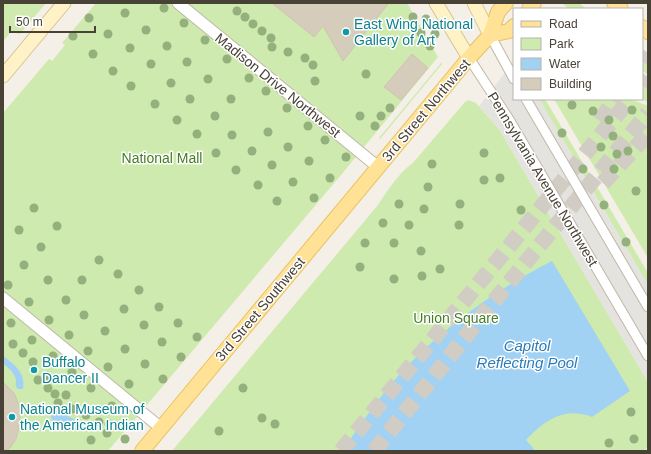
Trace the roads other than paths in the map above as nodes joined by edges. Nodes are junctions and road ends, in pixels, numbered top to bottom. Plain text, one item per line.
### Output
1 (64, 3) edge
2 (178, 3) edge
3 (436, 3) edge
4 (474, 3) edge
5 (506, 3) edge
6 (513, 27) edge
7 (490, 35) junction
8 (469, 58) junction
9 (3, 76) edge
10 (513, 77) edge
11 (527, 100) edge
12 (378, 167) junction
13 (3, 298) edge
14 (648, 307) edge
15 (648, 356) edge
16 (161, 428) junction
17 (142, 451) edge

1 - 9 main road
2 - 12 street, Madison Drive Northwest
3 - 8 main road, Pennsylvania Avenue Northwest
4 - 7 main road, Pennsylvania Avenue Northwest
5 - 7 main road, 3rd Street Northwest
6 - 7 main road
7 - 8 main road, 3rd Street Northwest
7 - 10 street, Pennsylvania Avenue Northwest
8 - 12 main road, 3rd Street Northwest
8 - 15 street, Pennsylvania Avenue Northwest
11 - 14 street, Pennsylvania Avenue Northwest
12 - 16 main road, 3rd Street Southwest
13 - 16 street
16 - 17 main road, 3rd Street Southwest

